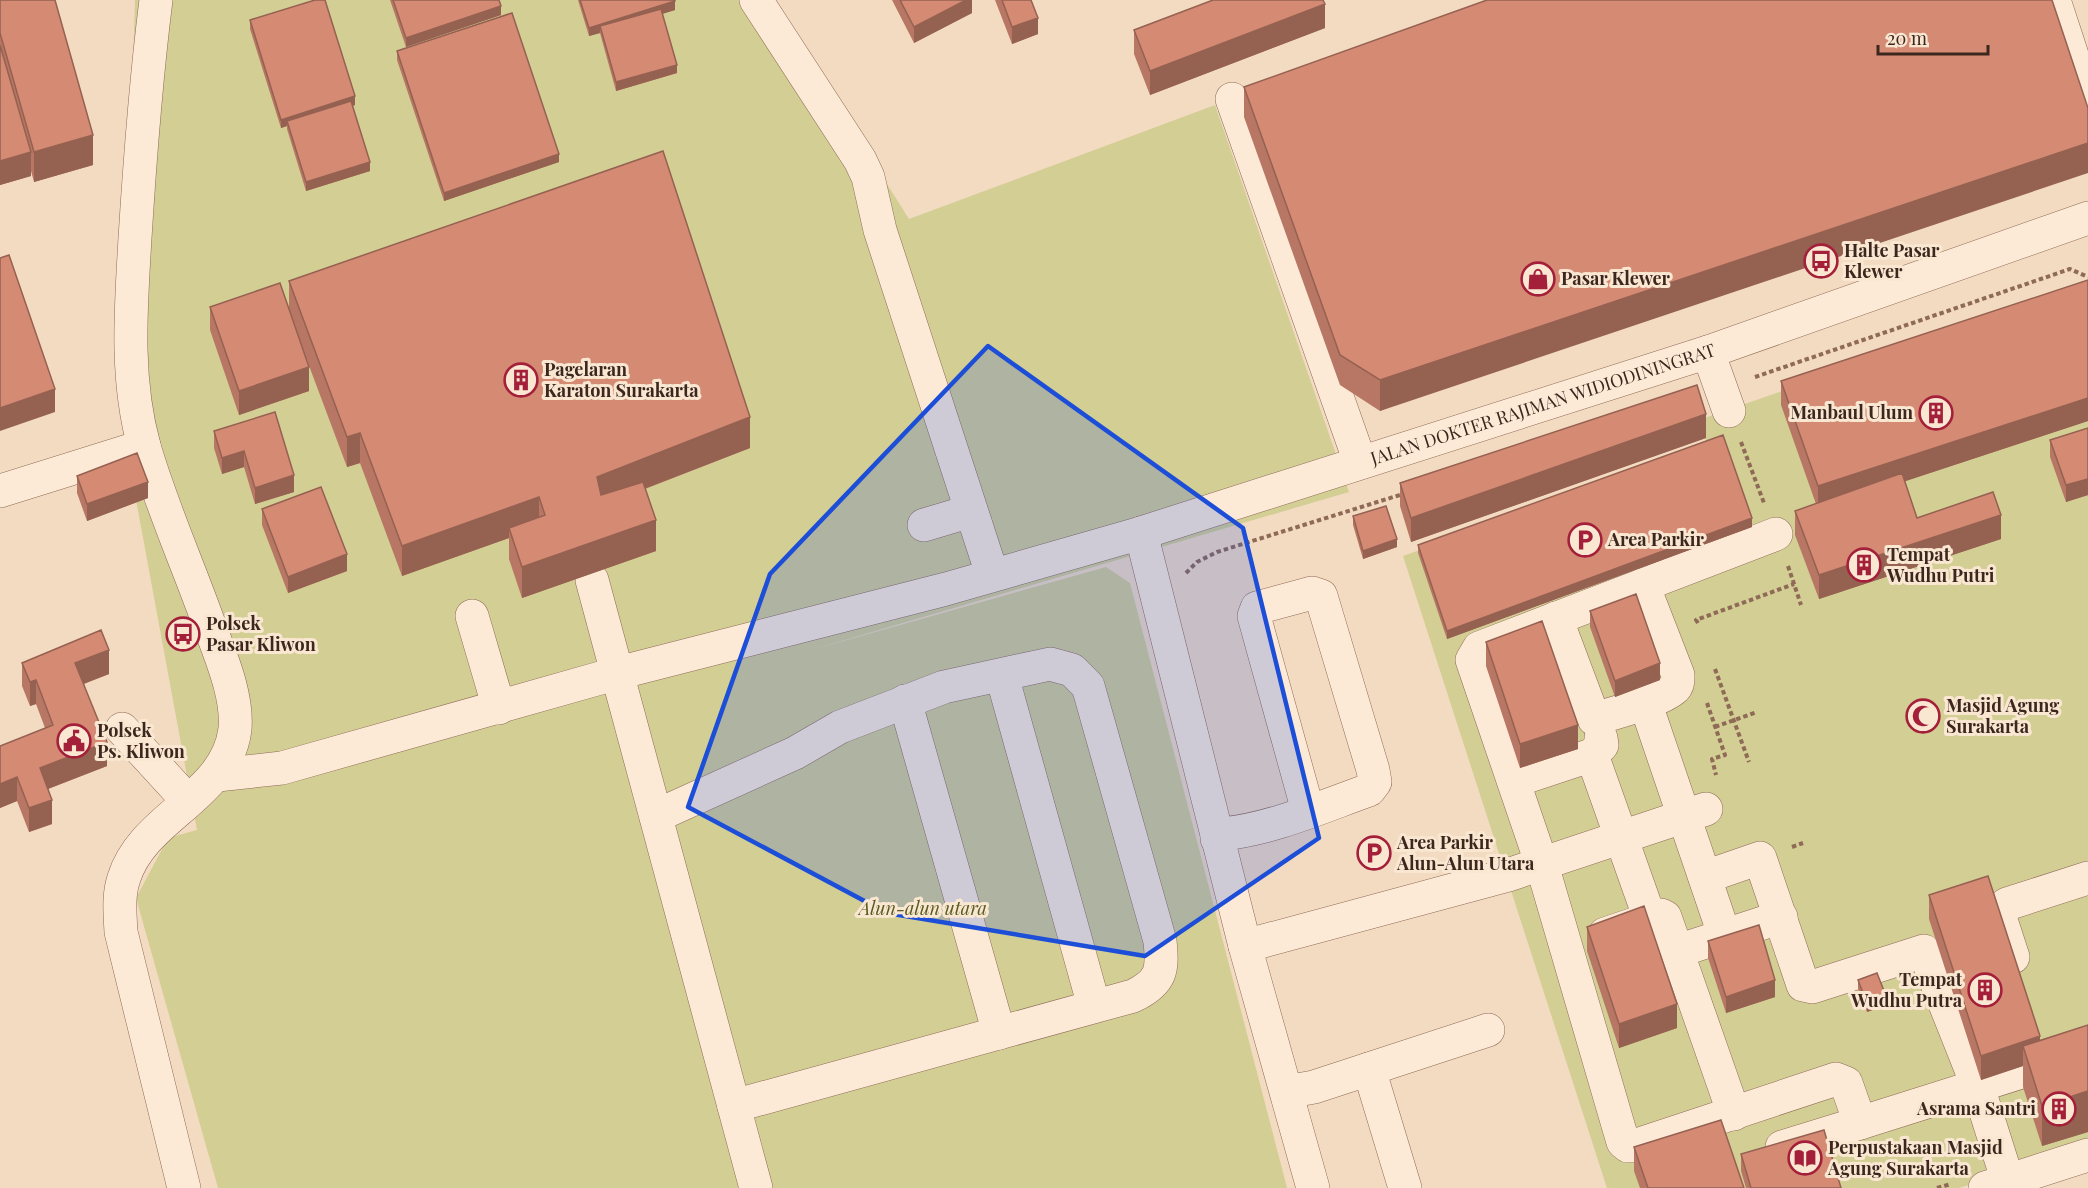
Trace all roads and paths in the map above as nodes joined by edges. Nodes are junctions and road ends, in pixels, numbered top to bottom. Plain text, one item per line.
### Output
1 (156, 0) edge
2 (756, 0) edge
3 (2054, 0) edge
4 (1232, 99) dead end
5 (2088, 104) edge
6 (2088, 218) edge
7 (2088, 277) edge
8 (1708, 352) junction
9 (1724, 400) junction
10 (144, 446) junction
11 (1360, 462) junction
12 (0, 491) edge
13 (1408, 493) edge
14 (971, 511) junction
15 (924, 525) dead end
16 (1141, 533) junction
17 (1776, 534) joint
18 (992, 574) junction
19 (1182, 577) dead end
20 (592, 580) dead end
21 (1794, 584) dead end
22 (1643, 585) junction
23 (471, 616) dead end
24 (1556, 618) junction
25 (1701, 631) dead end
26 (1713, 665) dead end
27 (618, 673) junction
28 (1002, 676) junction
29 (905, 701) junction
30 (1645, 702) junction
31 (499, 708) junction
32 (1757, 712) dead end
33 (1594, 719) junction
34 (1734, 721) junction
35 (1715, 727) dead end
36 (122, 729) dead end
37 (1592, 755) junction
38 (1749, 762) dead end
39 (217, 775) junction
40 (1514, 781) junction
41 (188, 801) junction
42 (1308, 811) junction
43 (1695, 812) junction
44 (656, 816) junction
45 (1622, 836) junction
46 (1217, 839) junction
47 (1542, 865) junction
48 (1705, 877) junction
49 (2088, 878) edge
50 (1781, 917) junction
51 (1650, 919) junction
52 (1725, 937) junction
53 (1245, 946) junction
54 (1566, 946) junction
55 (1678, 951) junction
56 (2023, 987) edge
57 (1094, 1006) junction
58 (1488, 1030) dead end
59 (2038, 1031) edge
60 (999, 1033) junction
61 (2088, 1051) edge
62 (2049, 1064) junction
63 (1369, 1069) junction
64 (1978, 1087) junction
65 (1288, 1096) junction
66 (734, 1106) junction
67 (1734, 1114) junction
68 (1860, 1123) junction
69 (1777, 1148) edge
70 (2088, 1155) edge
71 (2001, 1186) edge
72 (184, 1188) edge
73 (756, 1188) edge
74 (1313, 1188) edge
75 (1405, 1188) edge

1 - 10 street
2 - 14 street
3 - 5 street
4 - 11 street
6 - 8 street, JALAN DOKTER RAJIMAN WIDIODININGRAT
7 - 9 path
8 - 9 street
8 - 11 street, JALAN DOKTER RAJIMAN WIDIODININGRAT
9 - 17 path
10 - 12 street
10 - 39 street
11 - 16 street, JALAN DOKTER RAJIMAN WIDIODININGRAT
13 - 19 path
14 - 15 street
14 - 18 street
16 - 18 street, JALAN DOKTER RAJIMAN WIDIODININGRAT
16 - 46 street
17 - 22 street
18 - 27 street, JALAN DOKTER RAJIMAN WIDIODININGRAT
20 - 27 street
21 - 25 path
22 - 24 street
22 - 30 street
23 - 31 street
24 - 33 street
24 - 40 street
26 - 34 path
27 - 31 street, JALAN DOKTER RAJIMAN WIDIODININGRAT
27 - 44 street
28 - 29 street
28 - 57 street
28 - 57 street
29 - 44 street
29 - 60 street
30 - 33 street
30 - 43 street
31 - 39 street, JALAN DOKTER RAJIMAN WIDIODININGRAT
32 - 34 path
33 - 37 street
34 - 35 path
34 - 38 path
36 - 41 street
37 - 40 street
37 - 45 street
39 - 41 street
40 - 47 street
41 - 72 street
42 - 42 street
42 - 46 street
43 - 45 street
43 - 48 street
44 - 66 street
45 - 47 street
45 - 51 street
46 - 53 street
47 - 53 street
47 - 54 street
48 - 50 street
48 - 52 street
49 - 56 street
50 - 52 street
50 - 64 street
51 - 54 street
51 - 55 street
52 - 55 street
53 - 65 street
54 - 67 street
55 - 67 street
57 - 60 street
58 - 63 street
59 - 62 street
60 - 66 street
61 - 62 street
62 - 64 street
63 - 65 street
63 - 75 street
64 - 68 street
64 - 71 street
65 - 74 street
66 - 73 street
67 - 68 street
68 - 69 street
70 - 71 street

